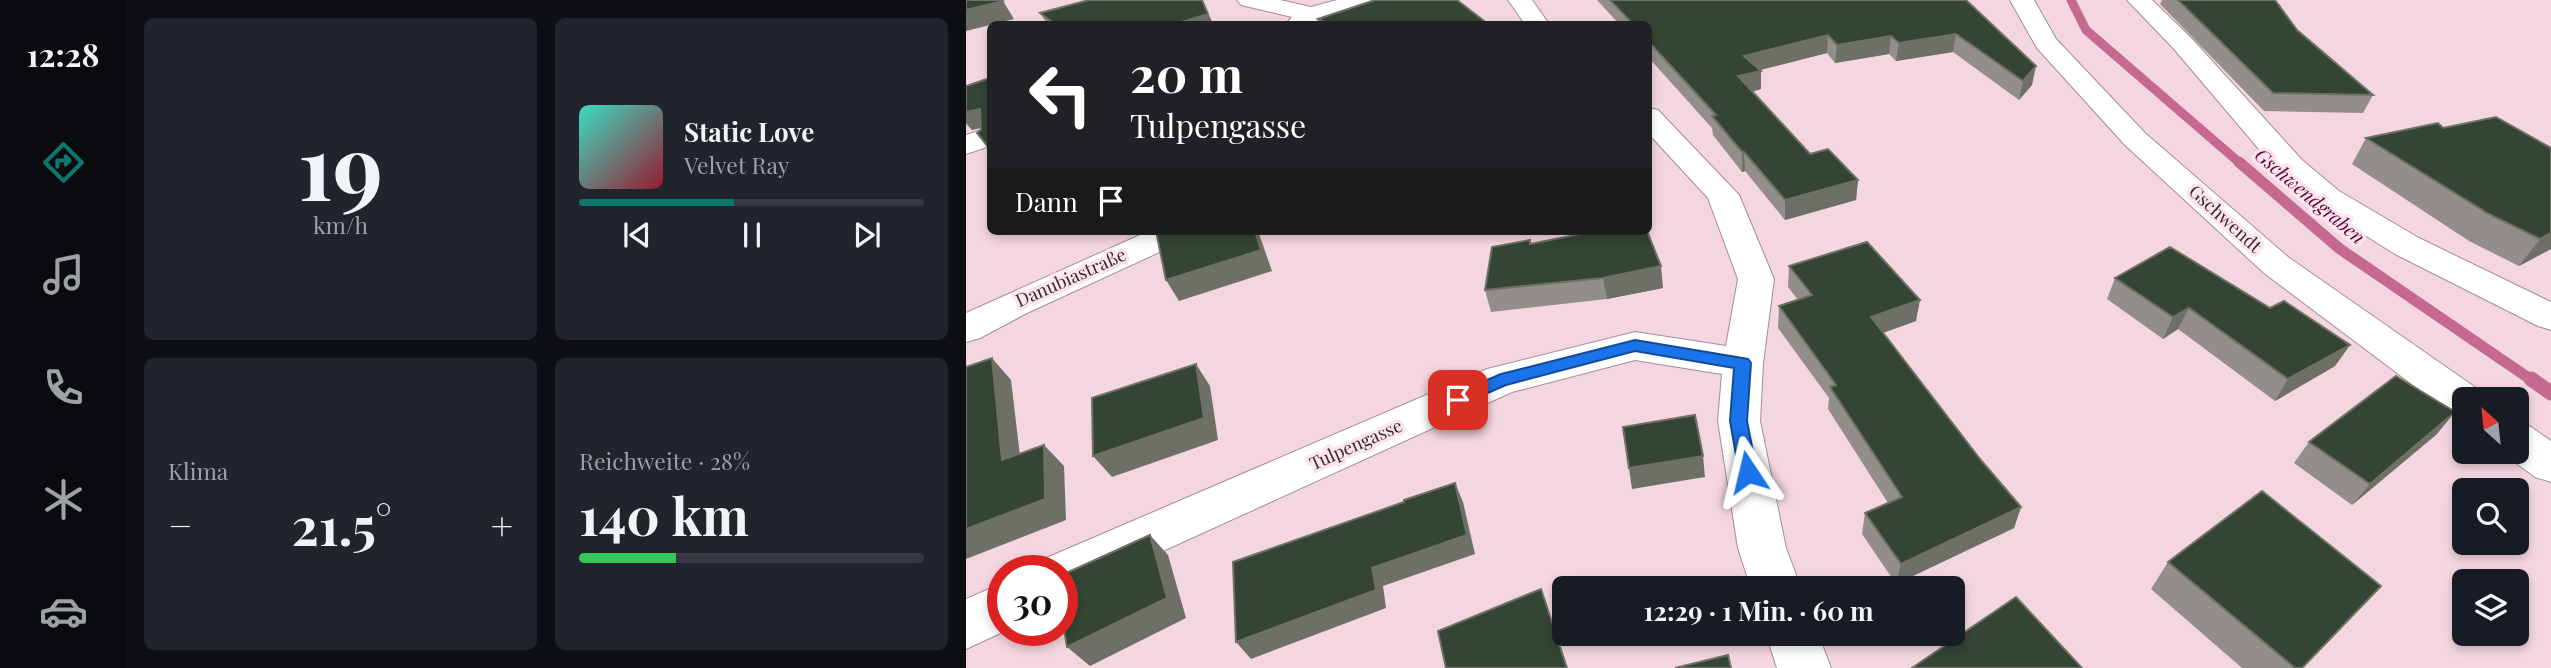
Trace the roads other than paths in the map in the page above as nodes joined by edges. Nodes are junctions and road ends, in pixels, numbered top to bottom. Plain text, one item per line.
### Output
1 (1249, 0) edge
2 (1364, 0) edge
3 (1520, 0) edge
4 (2022, 0) edge
5 (2139, 0) edge
6 (1304, 19) edge
7 (1535, 21) edge
8 (1652, 120) edge
9 (987, 137) edge
10 (966, 145) edge
11 (1169, 235) edge
12 (2551, 317) edge
13 (966, 329) edge
14 (1742, 363) junction
15 (2452, 392) edge
16 (2529, 448) edge
17 (2551, 464) edge
18 (1078, 568) edge
19 (1772, 576) edge
20 (987, 614) edge
21 (966, 625) edge
22 (1796, 646) edge
23 (1804, 668) edge

1 - 6 street
2 - 6 street
3 - 7 street
4 - 15 street, Gschwendt
5 - 12 street
8 - 14 street
9 - 10 street
11 - 13 street, Danubiastraße
14 - 18 street, Tulpengasse
14 - 19 street
16 - 17 street
20 - 21 street
22 - 23 street

